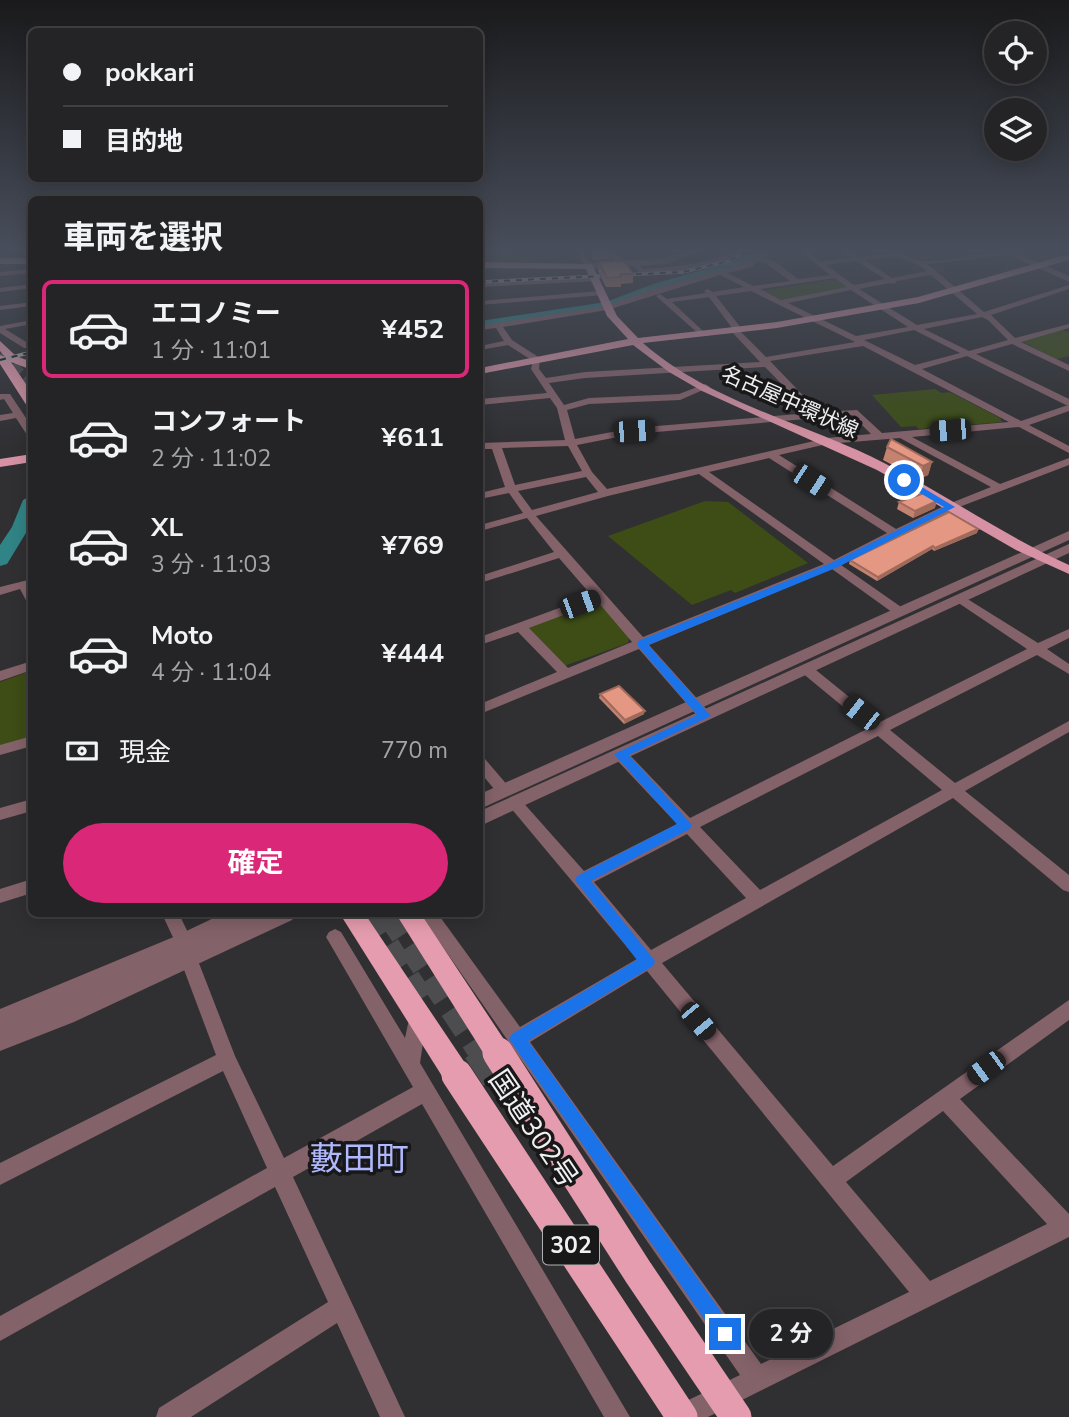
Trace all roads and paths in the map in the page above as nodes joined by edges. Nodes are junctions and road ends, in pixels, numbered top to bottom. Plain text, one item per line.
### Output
1 (552, 314) edge
2 (559, 314) edge
3 (611, 314) edge
4 (680, 314) edge
5 (725, 314) edge
6 (805, 314) edge
7 (842, 314) edge
8 (893, 314) edge
9 (986, 314) edge
10 (983, 315) junction
11 (815, 319) junction
12 (28, 323) edge
13 (483, 325) edge
14 (483, 325) edge
15 (498, 325) junction
16 (916, 328) junction
17 (1066, 328) edge
18 (0, 329) edge
19 (736, 330) junction
20 (700, 333) junction
21 (636, 340) junction
22 (860, 341) junction
23 (1013, 341) junction
24 (509, 342) junction
25 (0, 344) edge
26 (28, 346) edge
27 (483, 347) edge
28 (969, 353) junction
29 (0, 359) edge
30 (1069, 359) edge
31 (537, 360) junction
32 (764, 362) junction
33 (1057, 362) junction
34 (28, 365) tunnel mouth
35 (914, 368) junction
36 (1069, 368) edge
37 (483, 370) edge
38 (677, 371) junction
39 (544, 381) junction
40 (0, 387) edge
41 (705, 387) junction
42 (553, 394) junction
43 (3, 397) edge
44 (28, 397) tunnel mouth
45 (483, 402) edge
46 (1069, 406) edge
47 (562, 408) junction
48 (817, 415) junction
49 (0, 418) edge
50 (25, 419) edge
51 (775, 419) junction
52 (1022, 424) junction
53 (902, 435) junction
54 (880, 437) junction
55 (827, 442) junction
56 (571, 443) junction
57 (483, 446) edge
58 (496, 446) junction
59 (1069, 450) edge
60 (770, 454) junction
61 (28, 459) edge
62 (1069, 461) edge
63 (0, 463) edge
64 (701, 471) junction
65 (588, 473) junction
66 (998, 488) junction
67 (511, 489) junction
68 (605, 493) junction
69 (483, 495) edge
70 (950, 507) junction
71 (529, 514) junction
72 (483, 527) edge
73 (896, 534) junction
74 (1069, 535) edge
75 (1069, 548) edge
76 (561, 553) junction
77 (1036, 557) junction
78 (834, 565) junction
79 (1069, 570) edge
80 (483, 579) edge
81 (28, 583) edge
82 (0, 591) edge
83 (600, 597) junction
84 (961, 599) junction
85 (900, 612) junction
86 (520, 626) junction
87 (1069, 632) edge
88 (483, 640) edge
89 (641, 644) junction
90 (1037, 649) junction
91 (28, 666) edge
92 (806, 669) junction
93 (1069, 670) edge
94 (566, 674) junction
95 (0, 676) edge
96 (483, 708) edge
97 (700, 710) junction
98 (1069, 726) edge
99 (879, 727) junction
100 (28, 742) edge
101 (0, 750) edge
102 (620, 754) junction
103 (483, 767) edge
104 (954, 789) junction
105 (509, 797) junction
106 (483, 801) edge
107 (28, 806) edge
108 (0, 814) edge
109 (483, 817) edge
110 (686, 825) junction
111 (582, 880) junction
112 (1069, 885) edge
113 (28, 887) edge
114 (0, 897) edge
115 (759, 900) junction
116 (172, 917) edge
117 (237, 917) edge
118 (276, 917) edge
119 (354, 917) edge
120 (424, 922) edge
121 (335, 937) dead end
122 (186, 951) junction
123 (648, 961) junction
124 (1069, 1009) edge
125 (418, 1016) junction
126 (0, 1020) edge
127 (0, 1040) edge
128 (508, 1046) junction
129 (227, 1059) junction
130 (410, 1065) junction
131 (425, 1091) junction
132 (945, 1098) junction
133 (279, 1173) junction
134 (0, 1174) edge
135 (832, 1179) junction
136 (1067, 1226) edge
137 (926, 1294) junction
138 (341, 1307) junction
139 (0, 1329) edge
140 (757, 1379) junction
141 (168, 1417) edge
142 (393, 1417) edge
143 (618, 1417) edge
144 (681, 1417) edge
145 (736, 1417) edge

1 - 13 street
2 - 15 street
3 - 21 main road, 名古屋中環状線
4 - 20 street
5 - 19 street
6 - 11 street
7 - 11 main road
8 - 16 street
9 - 10 street
10 - 16 street
10 - 23 street
11 - 19 main road
11 - 22 street
12 - 18 street
14 - 15 street
15 - 24 street
16 - 22 street
16 - 28 street
17 - 23 street
18 - 26 street
19 - 20 main road
19 - 32 street
20 - 21 main road
21 - 31 main road
21 - 38 main road, 名古屋中環状線
22 - 32 street
22 - 35 street
23 - 28 street
23 - 33 street
24 - 27 street
24 - 31 street
25 - 34 highway
28 - 35 street
28 - 46 street
29 - 44 highway
30 - 33 street
31 - 37 main road
31 - 39 street
32 - 38 street
32 - 48 street
33 - 36 street
35 - 52 street
38 - 39 street
38 - 41 main road, 名古屋中環状線
39 - 42 street
40 - 43 street
41 - 47 street
41 - 51 main road, 名古屋中環状線
42 - 45 street
42 - 47 street
43 - 50 street
46 - 52 street
47 - 56 street
48 - 51 street
48 - 54 street
49 - 50 street
51 - 55 main road, 名古屋中環状線
51 - 56 street
52 - 53 street
52 - 59 street
53 - 54 street
53 - 66 street
54 - 55 street
55 - 60 street
55 - 70 main road, 名古屋中環状線
56 - 58 street
56 - 65 street
57 - 58 street
58 - 67 street
60 - 64 street
60 - 73 street
61 - 63 main road
62 - 66 street
64 - 68 street
64 - 78 street
65 - 67 street
65 - 68 street
66 - 70 street
67 - 69 street
67 - 71 street
68 - 71 street
70 - 73 street
70 - 77 main road, 名古屋中環状線
71 - 72 street
71 - 76 street
73 - 78 street
74 - 77 street
75 - 77 street
76 - 80 street
76 - 83 street
77 - 79 main road, 名古屋中環状線
77 - 84 street
77 - 85 street
78 - 85 street
78 - 89 street
81 - 82 street
83 - 86 street
83 - 89 street
84 - 90 street
84 - 92 street
85 - 97 street
86 - 88 street
86 - 94 street
87 - 90 street
89 - 94 street
89 - 97 street
90 - 93 street
90 - 99 street
91 - 95 street
92 - 97 street
92 - 99 street
94 - 96 street
97 - 102 street
97 - 105 street
98 - 104 street
99 - 104 street
99 - 110 street
100 - 101 street
102 - 105 street
102 - 110 street
103 - 105 street
104 - 112 street
104 - 115 street
105 - 106 street
105 - 109 street
105 - 111 street
107 - 108 street
110 - 111 street
110 - 115 street
111 - 123 street
113 - 114 street
115 - 123 street
116 - 122 street
117 - 122 street
118 - 122 street
119 - 125 highway, 国道302号 / 302
120 - 128 highway, 国道302号 / 302
121 - 130 street
122 - 126 street
122 - 127 street
122 - 129 street
123 - 128 street
123 - 135 street
124 - 132 street
125 - 130 street
125 - 144 highway, 国道302号 / 302, bridge
128 - 140 street
128 - 145 highway, 国道302号 / 302, bridge
129 - 133 street
129 - 134 street
130 - 131 street
131 - 133 street
131 - 143 street
132 - 135 street
132 - 136 street
133 - 138 street
133 - 139 street
135 - 137 street
136 - 137 street
137 - 140 street
138 - 141 street
138 - 142 street
140 - 144 street

